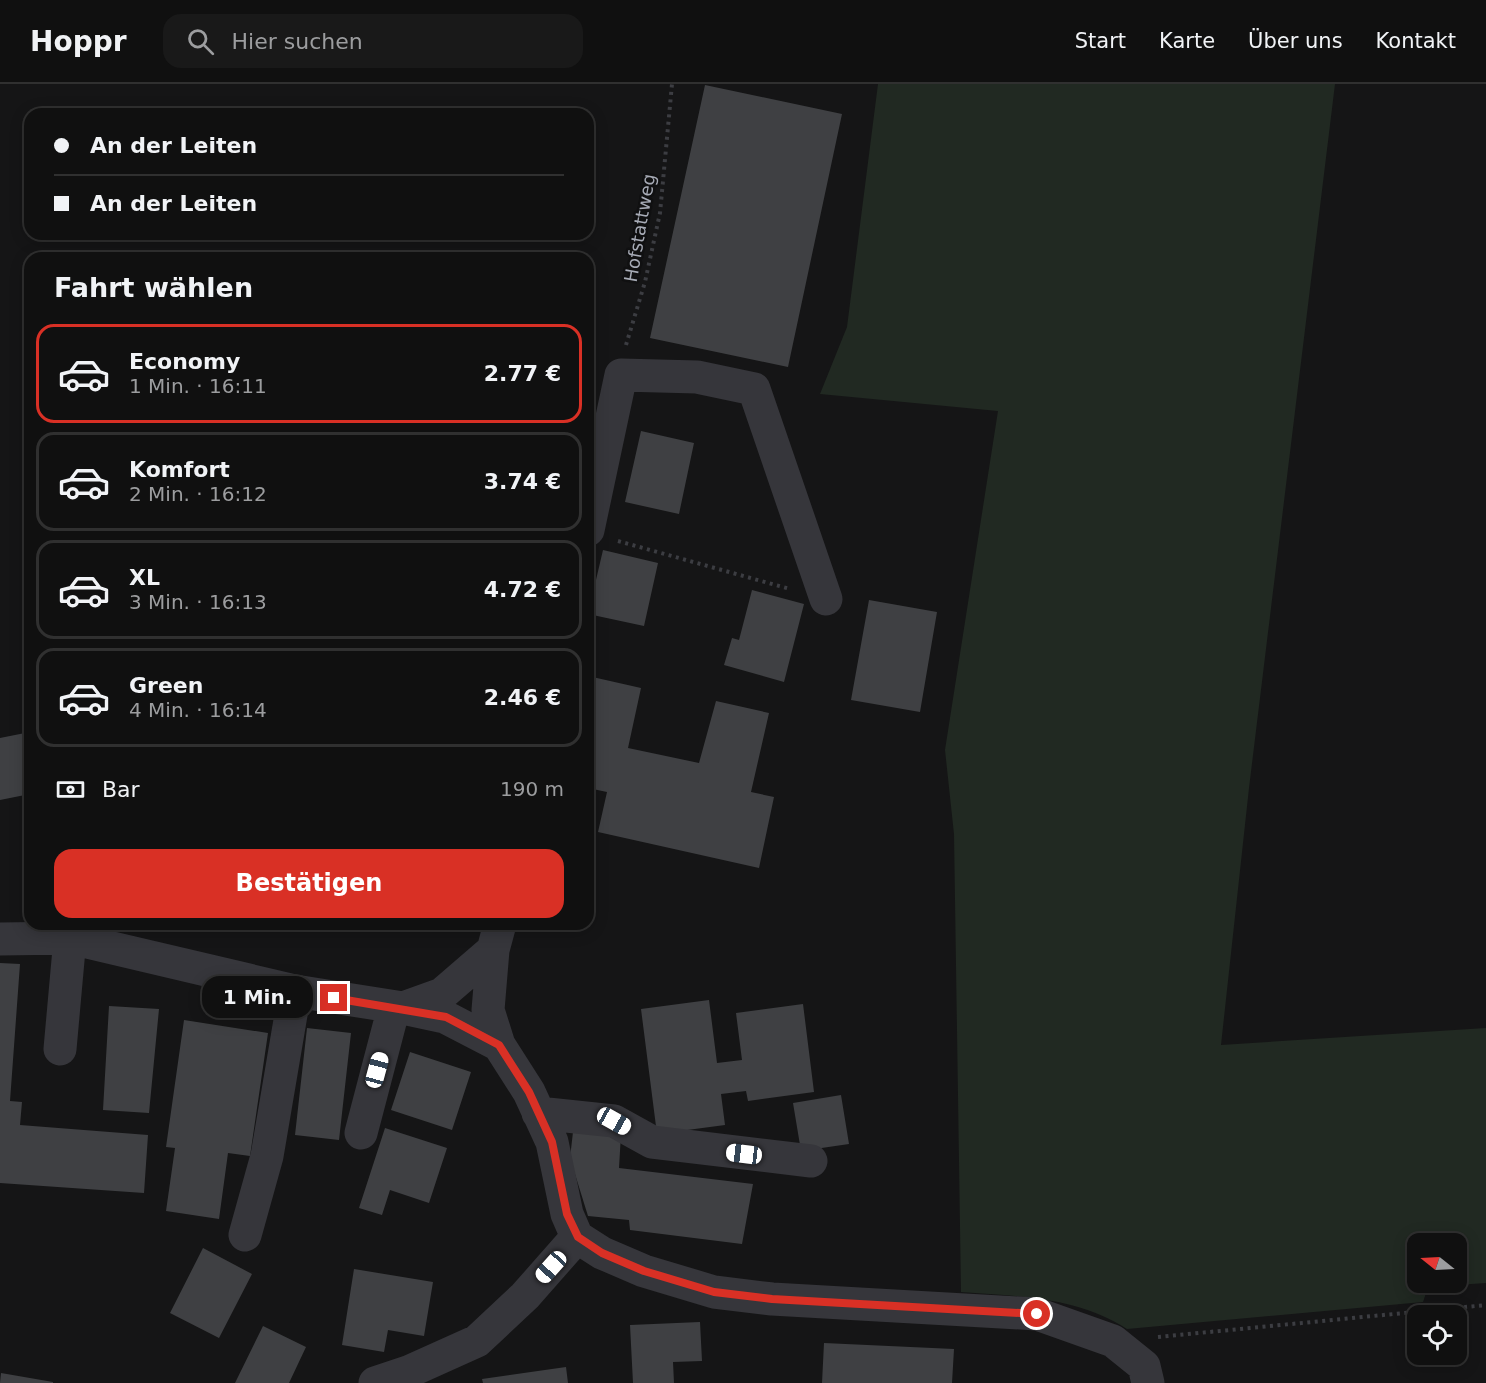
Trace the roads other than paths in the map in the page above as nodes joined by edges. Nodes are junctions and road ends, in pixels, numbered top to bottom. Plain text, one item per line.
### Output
1 (598, 534) edge
2 (826, 599) road end
3 (497, 937) edge
4 (70, 938) junction
5 (0, 939) edge
6 (295, 991) junction
7 (398, 1008) junction
8 (499, 1045) junction
9 (60, 1049) dead end
10 (538, 1113) junction
11 (361, 1132) dead end
12 (811, 1161) dead end
13 (245, 1235) dead end
14 (578, 1237) junction
15 (375, 1383) edge
16 (1148, 1383) edge

1 - 2 street
3 - 7 street
3 - 8 street
4 - 5 street
4 - 6 street
4 - 9 street
6 - 7 street
6 - 13 street
7 - 8 street
7 - 11 street
8 - 10 street
10 - 12 street
10 - 14 street
14 - 15 street
14 - 16 street

